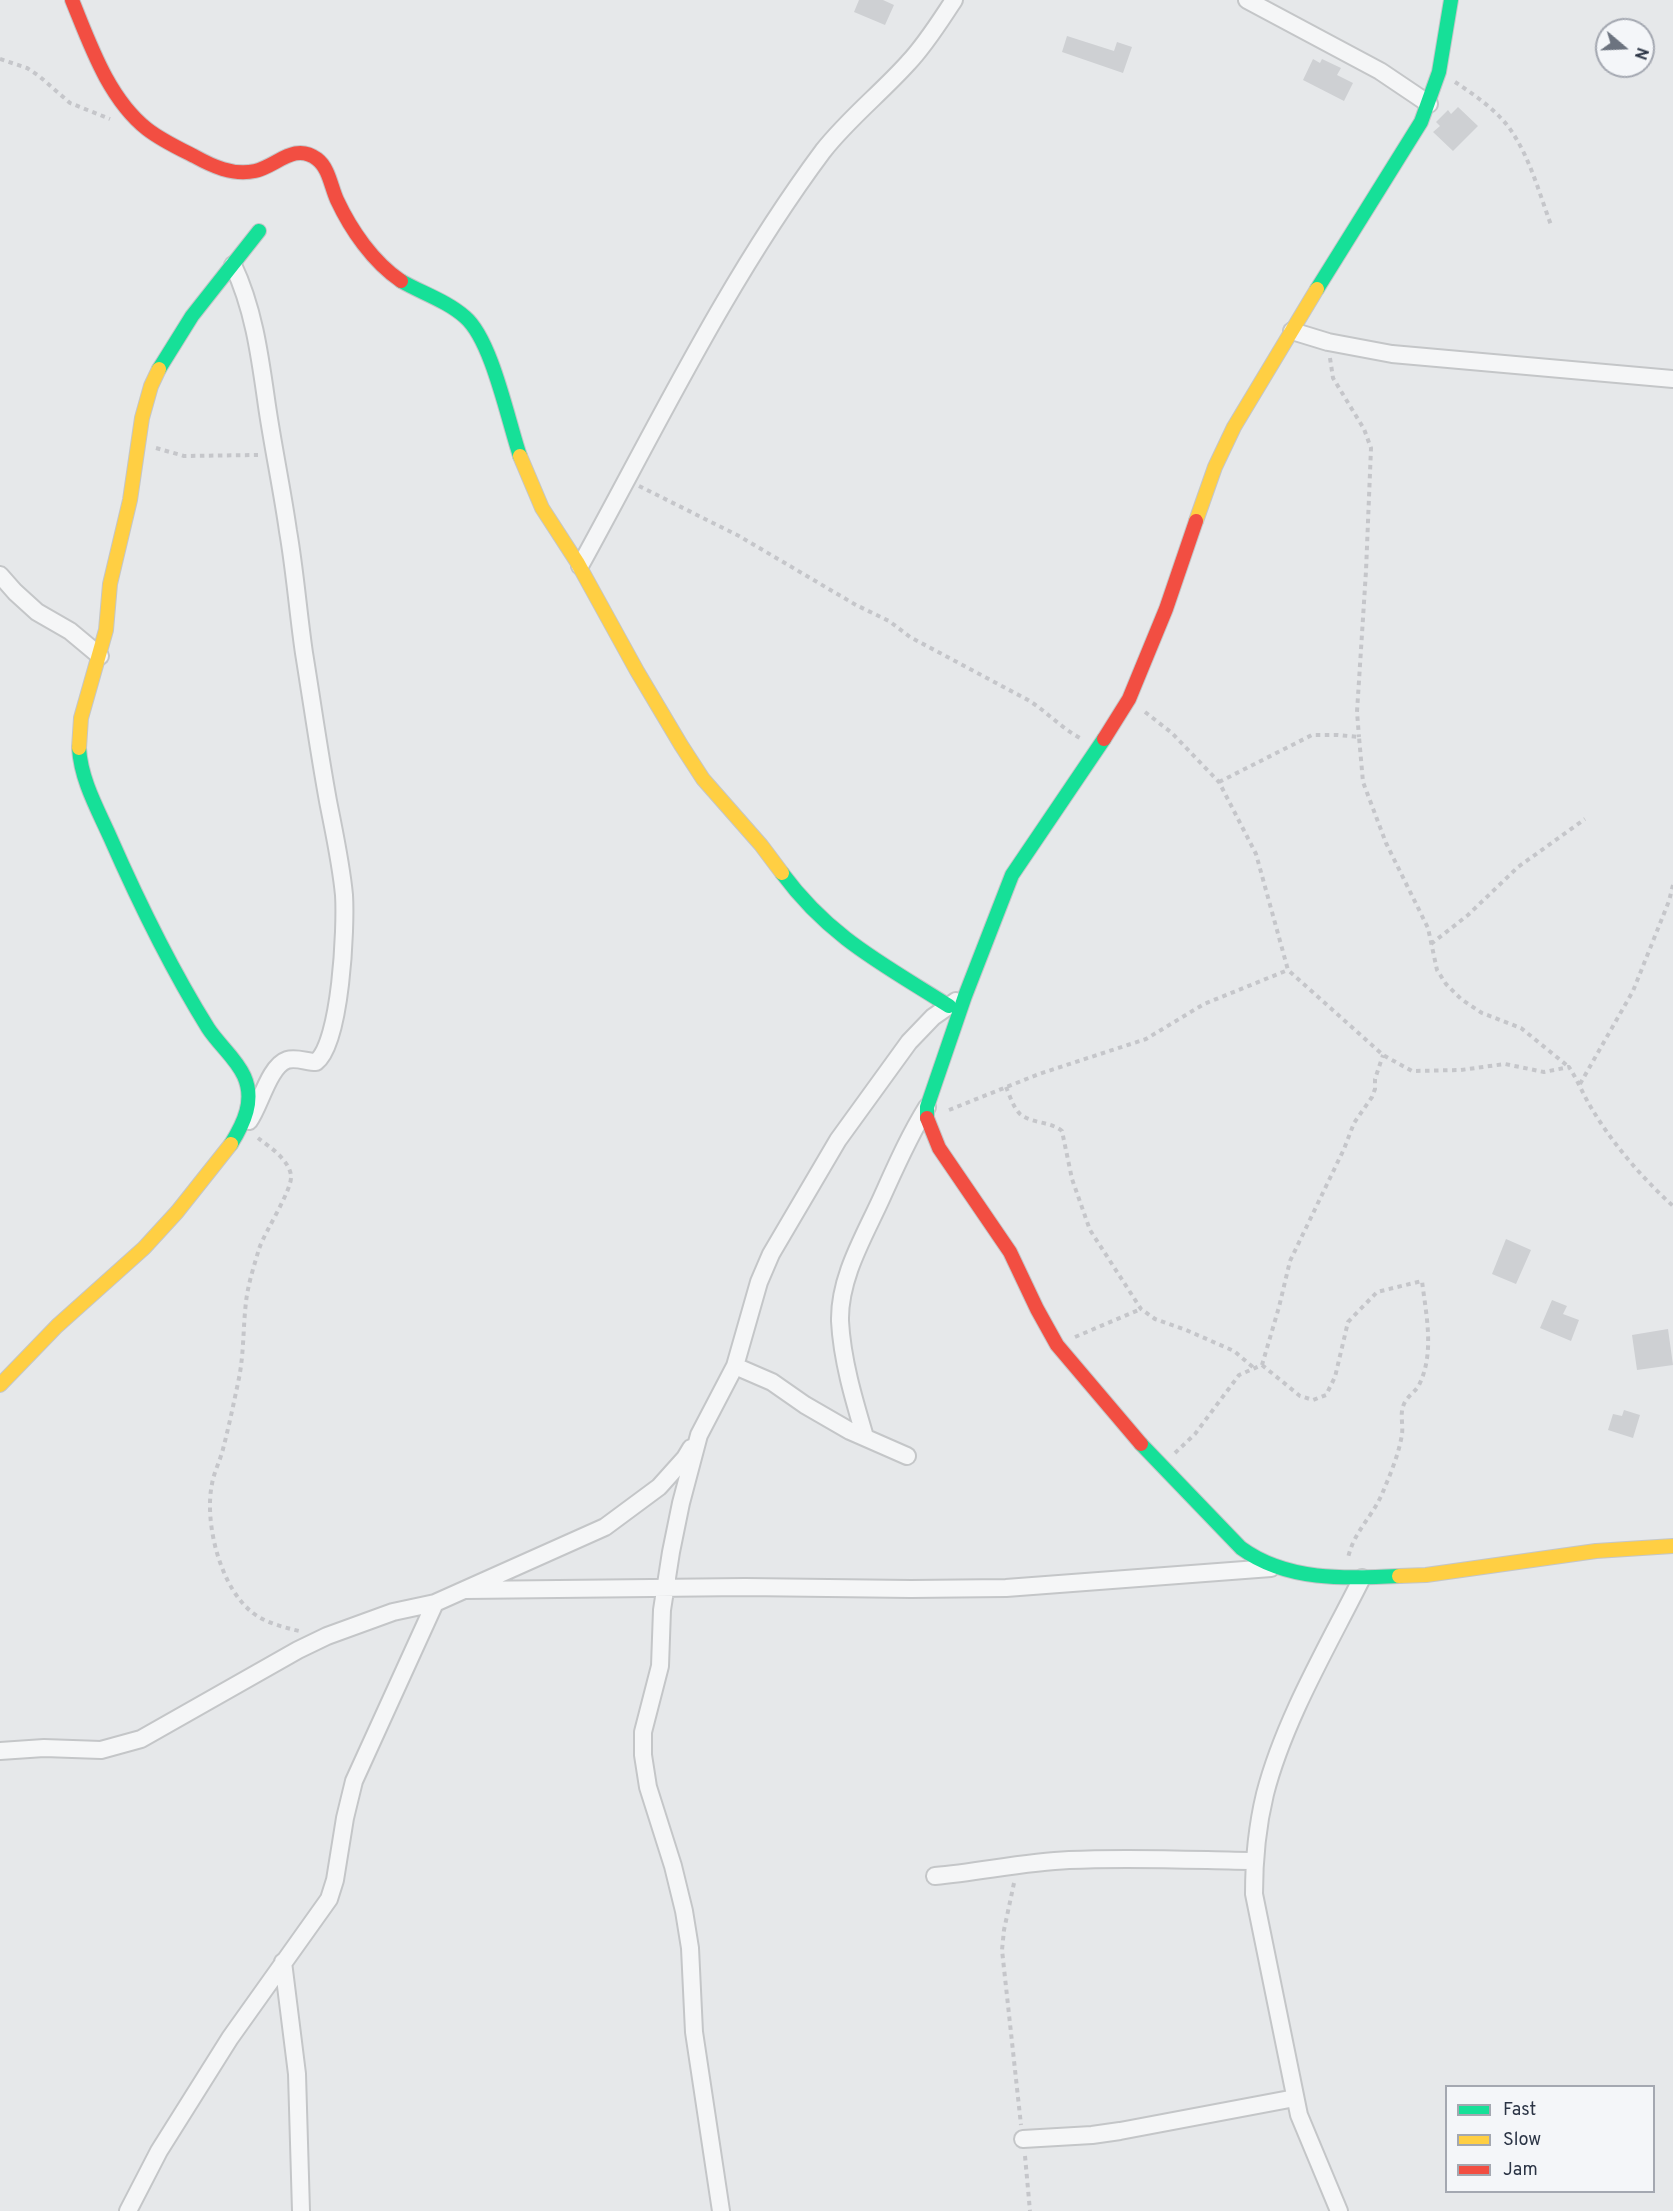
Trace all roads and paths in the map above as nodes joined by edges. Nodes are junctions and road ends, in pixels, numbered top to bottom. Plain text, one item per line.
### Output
1 (72, 0) edge
2 (954, 0) edge
3 (1247, 0) edge
4 (1451, 0) edge
5 (0, 58) edge
6 (1439, 72) junction
7 (1430, 104) junction
8 (140, 123) junction
9 (1551, 225) dead end
10 (259, 231) dead end
11 (233, 265) junction
12 (1292, 331) junction
13 (1328, 342) junction
14 (1673, 379) edge
15 (138, 441) junction
16 (275, 454) junction
17 (627, 480) junction
18 (580, 566) junction
19 (0, 575) edge
20 (100, 656) junction
21 (1129, 699) junction
22 (1359, 737) junction
23 (1099, 747) junction
24 (1219, 782) junction
25 (1585, 819) dead end
26 (1673, 885) edge
27 (1431, 944) junction
28 (1288, 970) junction
29 (965, 996) junction
30 (949, 1006) junction
31 (1383, 1055) junction
32 (1569, 1067) junction
33 (1581, 1084) junction
34 (1006, 1087) junction
35 (927, 1113) junction
36 (242, 1129) junction
37 (1673, 1206) edge
38 (1141, 1309) junction
39 (1057, 1345) junction
40 (735, 1365) junction
41 (1262, 1365) junction
42 (1254, 1368) junction
43 (0, 1385) edge
44 (699, 1435) junction
45 (866, 1437) junction
46 (907, 1456) dead end
47 (1163, 1466) junction
48 (1673, 1546) edge
49 (1276, 1568) junction
50 (1344, 1577) junction
51 (1362, 1578) junction
52 (665, 1588) junction
53 (465, 1590) junction
54 (435, 1603) junction
55 (306, 1631) dead end
56 (0, 1751) edge
57 (1254, 1861) junction
58 (1016, 1864) junction
59 (936, 1876) dead end
60 (283, 1962) junction
61 (1295, 2098) junction
62 (1023, 2139) junction
63 (128, 2211) edge
64 (301, 2211) edge
65 (721, 2211) edge
66 (1030, 2211) edge
67 (1339, 2211) edge

1 - 8 street
2 - 17 street
3 - 7 street
4 - 6 street
5 - 8 path
6 - 7 street
6 - 9 path
7 - 12 street
8 - 18 street
10 - 11 street
11 - 15 street
11 - 16 street
12 - 13 street
12 - 21 street
13 - 14 street
13 - 22 path
15 - 16 path
15 - 20 street
16 - 36 street
17 - 18 street
17 - 23 path
18 - 30 street
19 - 20 street
20 - 36 street
21 - 23 street
21 - 24 path
22 - 24 path
22 - 27 path
23 - 29 street
24 - 28 path
25 - 27 path
26 - 33 path
27 - 32 path
28 - 31 path
28 - 34 path
29 - 30 street
29 - 35 street
30 - 40 street
31 - 32 path
31 - 41 path
32 - 33 path
33 - 37 path
34 - 35 path
34 - 38 path
35 - 39 street
35 - 45 street
36 - 43 street
36 - 55 path
38 - 39 path
38 - 42 path
39 - 47 street
40 - 44 street
40 - 45 street
41 - 42 path
41 - 50 path
42 - 47 path
44 - 52 street
44 - 53 street
45 - 46 street
47 - 49 street
48 - 51 street
49 - 50 street
49 - 52 street
50 - 51 street
51 - 57 street
52 - 53 street
52 - 65 street
53 - 54 street
54 - 56 street
54 - 60 street
57 - 58 street
57 - 61 street
58 - 59 street
58 - 62 path
60 - 63 street
60 - 64 street
61 - 62 street
61 - 67 street
62 - 66 path

